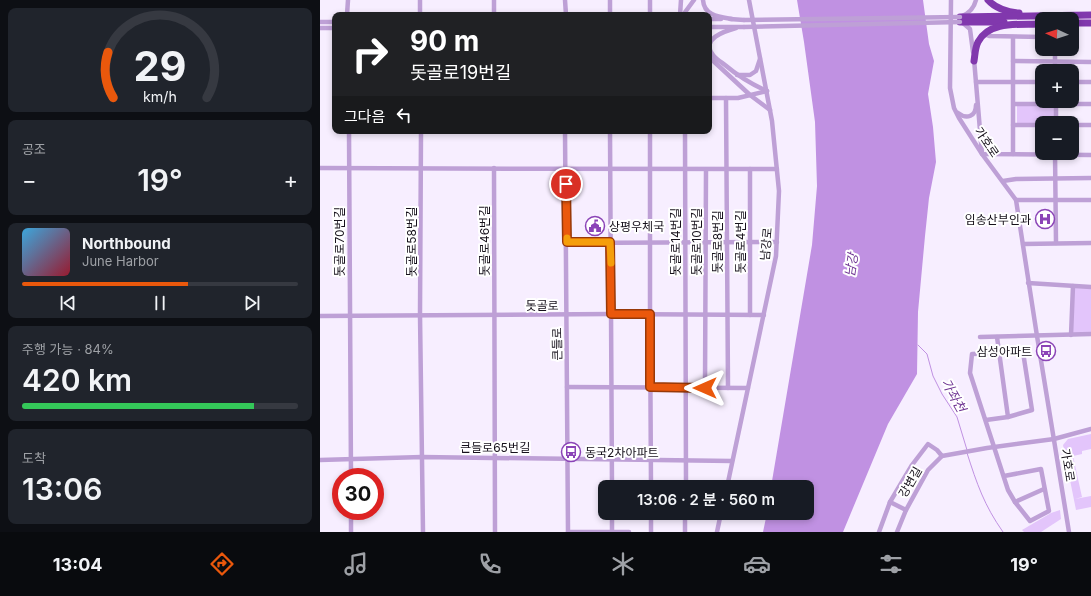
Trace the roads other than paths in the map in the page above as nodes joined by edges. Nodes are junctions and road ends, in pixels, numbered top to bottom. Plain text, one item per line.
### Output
1 (348, 0) edge
2 (420, 0) edge
3 (494, 0) edge
4 (565, 0) edge
5 (610, 0) edge
6 (650, 0) edge
7 (682, 0) edge
8 (694, 0) edge
9 (703, 0) edge
10 (749, 0) edge
11 (951, 0) edge
12 (976, 0) edge
13 (988, 0) edge
14 (347, 12) edge
15 (420, 12) edge
16 (494, 12) edge
17 (566, 12) edge
18 (610, 12) edge
19 (650, 12) edge
20 (681, 12) edge
21 (684, 12) edge
22 (708, 12) edge
23 (712, 14) edge
24 (1035, 14) edge
25 (1079, 15) edge
26 (1091, 15) edge
27 (1035, 16) edge
28 (712, 19) edge
29 (732, 20) junction
30 (960, 20) junction
31 (320, 22) edge
32 (332, 22) edge
33 (1079, 23) edge
34 (1091, 23) edge
35 (1035, 24) edge
36 (1035, 24) edge
37 (320, 28) edge
38 (332, 28) edge
39 (712, 28) edge
40 (736, 28) junction
41 (984, 34) junction
42 (1013, 37) junction
43 (1035, 37) edge
44 (712, 40) edge
45 (712, 54) edge
46 (760, 56) junction
47 (1055, 56) edge
48 (712, 60) edge
49 (974, 61) junction
50 (1013, 61) junction
51 (1055, 62) junction
52 (1091, 62) edge
53 (736, 75) junction
54 (976, 82) junction
55 (1013, 82) junction
56 (1035, 82) edge
57 (1079, 82) edge
58 (1091, 82) edge
59 (767, 91) junction
60 (977, 91) junction
61 (750, 95) junction
62 (712, 98) edge
63 (726, 98) junction
64 (1035, 103) edge
65 (1079, 103) edge
66 (1014, 104) junction
67 (1091, 104) edge
68 (770, 110) junction
69 (956, 112) junction
70 (1014, 125) junction
71 (1035, 125) edge
72 (1079, 125) edge
73 (1091, 125) edge
74 (349, 134) edge
75 (421, 134) edge
76 (565, 134) edge
77 (610, 134) edge
78 (650, 134) edge
79 (685, 134) edge
80 (982, 154) junction
81 (1013, 154) junction
82 (1035, 154) edge
83 (1079, 155) edge
84 (1091, 155) edge
85 (1056, 160) edge
86 (320, 168) edge
87 (349, 168) junction
88 (421, 168) junction
89 (494, 168) junction
90 (565, 169) junction
91 (750, 169) junction
92 (777, 169) junction
93 (610, 170) junction
94 (651, 170) junction
95 (685, 170) junction
96 (706, 170) junction
97 (727, 170) junction
98 (1056, 178) junction
99 (1091, 178) edge
100 (1003, 181) junction
101 (1016, 200) junction
102 (1056, 200) junction
103 (1091, 200) edge
104 (567, 242) junction
105 (610, 242) junction
106 (650, 242) junction
107 (685, 242) junction
108 (706, 242) junction
109 (727, 242) junction
110 (750, 242) junction
111 (777, 242) junction
112 (1091, 243) edge
113 (1023, 244) junction
114 (1056, 244) junction
115 (1028, 283) junction
116 (1073, 286) junction
117 (1091, 287) edge
118 (567, 314) junction
119 (611, 314) junction
120 (650, 314) junction
121 (494, 315) junction
122 (686, 315) junction
123 (706, 315) junction
124 (727, 315) junction
125 (750, 315) junction
126 (320, 316) edge
127 (349, 316) junction
128 (420, 316) junction
129 (764, 316) junction
130 (1091, 334) edge
131 (1071, 335) junction
132 (1037, 336) junction
133 (980, 337) dead end
134 (997, 337) junction
135 (998, 353) junction
136 (568, 387) junction
137 (611, 387) junction
138 (650, 387) junction
139 (686, 388) junction
140 (705, 388) junction
141 (728, 388) junction
142 (748, 388) junction
143 (1008, 417) junction
144 (986, 420) junction
145 (1091, 429) edge
146 (1054, 439) junction
147 (994, 447) junction
148 (942, 456) junction
149 (422, 457) junction
150 (496, 457) junction
151 (568, 458) junction
152 (612, 459) junction
153 (320, 460) edge
154 (351, 460) junction
155 (651, 460) junction
156 (686, 460) junction
157 (732, 461) junction
158 (351, 468) edge
159 (1004, 476) junction
160 (612, 480) edge
161 (651, 480) edge
162 (686, 480) edge
163 (728, 480) edge
164 (1044, 489) junction
165 (890, 502) junction
166 (1015, 502) junction
167 (906, 510) junction
168 (351, 520) edge
169 (612, 520) edge
170 (651, 520) edge
171 (685, 520) edge
172 (720, 520) edge
173 (351, 532) edge
174 (423, 532) edge
175 (496, 532) edge
176 (568, 532) edge
177 (612, 532) edge
178 (629, 532) edge
179 (651, 532) edge
180 (685, 532) edge
181 (717, 532) edge
182 (879, 532) edge
183 (897, 532) edge
184 (1069, 532) edge

1 - 14 street
2 - 15 street
3 - 16 street
4 - 17 street
5 - 18 street
6 - 19 street
7 - 20 street
8 - 21 street
9 - 22 street
10 - 46 street, 남강로
11 - 69 street, 가호로
12 - 30 street
13 - 24 highway
23 - 29 street
25 - 26 highway
27 - 30 highway
28 - 29 street
29 - 30 street, bridge
30 - 35 highway
30 - 40 street, bridge
30 - 49 street
31 - 32 street
33 - 34 highway
36 - 41 highway
37 - 38 street
39 - 40 street
40 - 44 street
41 - 42 street
41 - 49 highway
42 - 43 street
42 - 50 street
45 - 53 street
46 - 53 street
46 - 59 street, 남강로
47 - 51 street
48 - 61 street
49 - 54 street
50 - 51 street
50 - 55 street
51 - 52 street
53 - 59 street
54 - 55 street
54 - 60 street
55 - 56 street
55 - 66 street
57 - 58 street
59 - 61 street
59 - 68 street, 남강로
60 - 69 street
60 - 80 street
61 - 63 street
61 - 68 street
62 - 63 street
63 - 97 street, 돗골로8번길
64 - 66 street
65 - 67 street
66 - 70 street
68 - 92 street, 남강로
69 - 80 street, 가호로
70 - 71 street
70 - 81 street
72 - 73 street
74 - 87 street, 돗골로70번길
75 - 88 street, 돗골로58번길
76 - 90 street, 큰들로
77 - 93 street
78 - 94 street
79 - 95 street, 돗골로14번길
80 - 81 street
80 - 100 street, 가호로
81 - 82 street
83 - 84 street
85 - 98 street
86 - 87 street
87 - 88 street
87 - 127 street, 돗골로70번길
88 - 89 street
88 - 128 street, 돗골로58번길
89 - 90 street
89 - 121 street, 돗골로46번길
90 - 93 street
90 - 104 street, 큰들로
91 - 92 street
91 - 97 street
91 - 110 street, 돗골로4번길
92 - 111 street, 남강로
93 - 94 street
93 - 105 street
94 - 95 street
94 - 106 street
95 - 96 street
95 - 107 street, 돗골로14번길
96 - 97 street
96 - 108 street, 돗골로10번길
97 - 109 street, 돗골로8번길
98 - 99 street
98 - 100 street
98 - 102 street
100 - 101 street, 가호로
101 - 102 street
101 - 113 street, 가호로
102 - 103 street
102 - 114 street
104 - 105 street
104 - 118 street, 큰들로
105 - 106 street
105 - 119 street
106 - 107 street
106 - 120 street
107 - 108 street
107 - 122 street, 돗골로14번길
108 - 109 street
108 - 123 street, 돗골로10번길
109 - 110 street
109 - 124 street, 돗골로8번길
110 - 111 street
110 - 125 street, 돗골로4번길
111 - 129 street, 남강로
112 - 114 street
113 - 114 street
113 - 115 street, 가호로
115 - 116 street
115 - 132 street, 가호로
116 - 117 street
116 - 131 street
118 - 119 street, 돗골로
118 - 121 street, 돗골로
118 - 136 street, 큰들로
119 - 120 street, 돗골로
119 - 137 street
120 - 122 street, 돗골로
120 - 138 street
121 - 128 street, 돗골로
121 - 150 street, 돗골로46번길
122 - 123 street, 돗골로
122 - 139 street, 돗골로14번길
123 - 124 street, 돗골로
123 - 140 street, 돗골로10번길
124 - 125 street, 돗골로
124 - 141 street, 돗골로8번길
125 - 129 street, 돗골로
126 - 127 street, 돗골로
127 - 128 street, 돗골로
127 - 154 street, 돗골로70번길
128 - 149 street, 돗골로58번길
129 - 142 street, 남강로
130 - 131 street
131 - 132 street
132 - 134 street
132 - 146 street, 가호로
133 - 134 street
134 - 135 street
135 - 143 street
135 - 143 street
135 - 144 street
136 - 137 street
136 - 151 street, 큰들로
137 - 138 street
137 - 152 street
138 - 139 street
138 - 155 street
139 - 140 street
139 - 156 street, 돗골로14번길
140 - 141 street
141 - 142 street
142 - 157 street, 남강로
143 - 144 street
144 - 147 street
145 - 146 street
146 - 147 street
146 - 184 street, 가호로
147 - 148 street
147 - 159 street
148 - 165 street
148 - 167 street, 강변길
149 - 150 street, 큰들로65번길
149 - 154 street, 큰들로65번길
149 - 174 street, 돗골로58번길
150 - 151 street, 큰들로65번길
150 - 175 street, 돗골로46번길
151 - 152 street, 큰들로65번길
151 - 176 street, 큰들로
152 - 155 street, 큰들로65번길
152 - 160 street
153 - 154 street, 큰들로65번길
154 - 158 street, 돗골로70번길
155 - 156 street, 큰들로65번길
155 - 161 street
156 - 157 street, 큰들로65번길
156 - 162 street, 돗골로14번길
157 - 163 street, 남강로
159 - 164 street
159 - 166 street
164 - 166 street
164 - 166 street
165 - 167 street
165 - 182 street
167 - 183 street, 강변길
168 - 173 street
169 - 177 street
170 - 179 street
171 - 180 street
172 - 181 street
176 - 177 street
177 - 178 street

